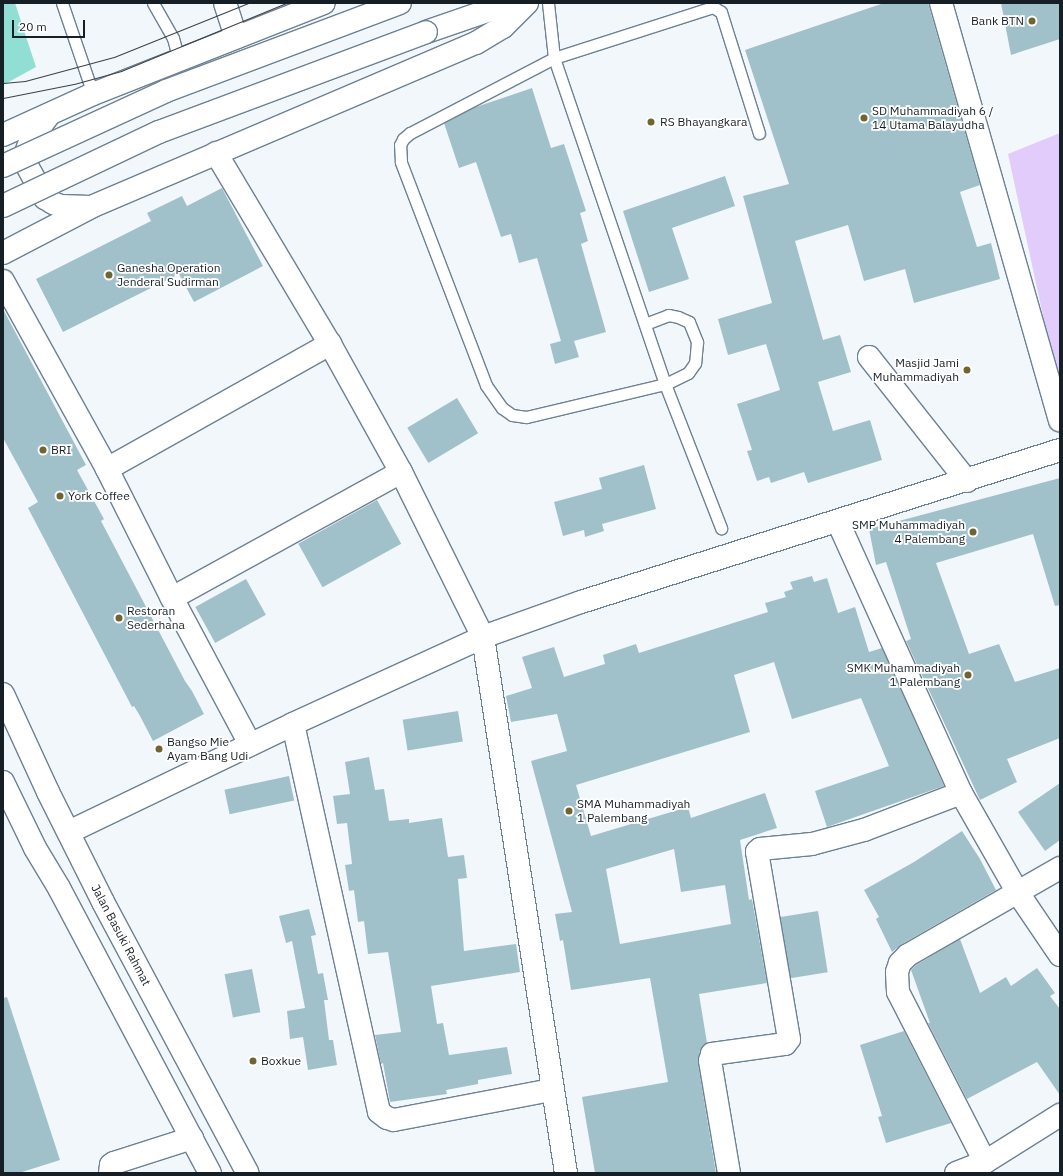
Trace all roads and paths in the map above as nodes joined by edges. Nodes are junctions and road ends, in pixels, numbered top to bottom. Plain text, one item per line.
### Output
1 (62, 3) edge
2 (153, 3) edge
3 (225, 3) edge
4 (324, 3) edge
5 (400, 3) edge
6 (510, 3) edge
7 (527, 3) edge
8 (548, 3) edge
9 (941, 3) edge
10 (236, 37) junction
11 (554, 58) junction
12 (179, 60) junction
13 (93, 94) junction
14 (51, 112) junction
15 (758, 133) dead end
16 (3, 135) edge
17 (216, 153) junction
18 (3, 166) edge
19 (3, 206) edge
20 (91, 207) junction
21 (3, 254) edge
22 (3, 281) edge
23 (645, 324) junction
24 (330, 344) junction
25 (870, 357) dead end
26 (665, 384) junction
27 (1060, 420) edge
28 (1060, 450) edge
29 (107, 469) junction
30 (401, 472) junction
31 (967, 481) junction
32 (838, 522) junction
33 (721, 528) dead end
34 (172, 598) junction
35 (483, 638) junction
36 (3, 694) edge
37 (293, 724) junction
38 (250, 744) junction
39 (3, 782) edge
40 (961, 793) junction
41 (69, 832) junction
42 (1060, 868) edge
43 (1018, 893) junction
44 (1060, 955) edge
45 (552, 1090) junction
46 (1060, 1115) edge
47 (192, 1138) junction
48 (985, 1162) junction
49 (110, 1173) edge
50 (210, 1173) edge
51 (248, 1173) edge
52 (566, 1173) edge
53 (729, 1173) edge
54 (956, 1173) edge

1 - 13 lane
2 - 12 lane
3 - 10 main road
4 - 10 main road
5 - 18 main road, bridge
6 - 19 main road, bridge
7 - 17 main road
8 - 11 lane
9 - 27 main road
10 - 12 main road
11 - 15 lane
11 - 23 lane
11 - 26 lane
12 - 13 main road
13 - 14 main road
14 - 16 main road
14 - 20 main road
17 - 20 main road
17 - 24 main road
20 - 21 main road
22 - 29 main road
23 - 26 lane
23 - 26 lane
24 - 29 main road
24 - 30 main road
25 - 31 main road
26 - 33 lane
28 - 31 main road
29 - 34 main road
30 - 34 main road
30 - 35 main road
31 - 32 main road
32 - 35 main road
32 - 40 main road
34 - 38 main road
35 - 37 main road
35 - 45 main road
36 - 41 main road, Jalan Basuki Rahmat
37 - 38 main road
37 - 45 main road
38 - 41 main road
39 - 47 main road
40 - 43 main road
40 - 53 main road
41 - 51 main road, Jalan Basuki Rahmat
42 - 43 main road
43 - 44 main road
43 - 48 main road
45 - 52 main road
46 - 48 main road
47 - 49 main road
47 - 50 main road
48 - 54 main road

